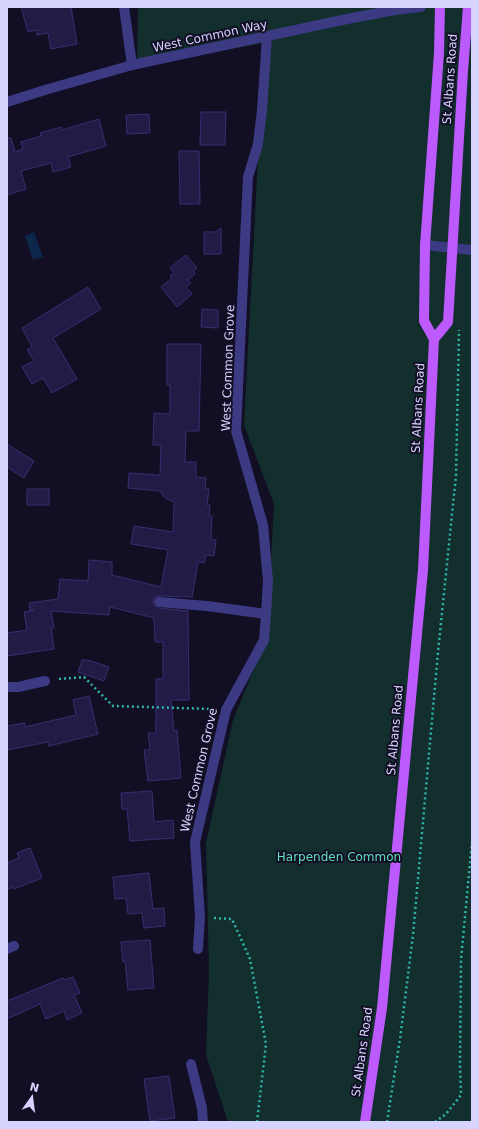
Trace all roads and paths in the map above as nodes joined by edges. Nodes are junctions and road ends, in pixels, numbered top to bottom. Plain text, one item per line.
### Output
1 (124, 7) edge
2 (421, 7) edge
3 (440, 7) edge
4 (468, 7) edge
5 (267, 37) junction
6 (132, 65) junction
7 (7, 102) edge
8 (425, 245) junction
9 (452, 247) junction
10 (472, 250) edge
11 (459, 329) dead end
12 (434, 339) junction
13 (158, 602) dead end
14 (266, 614) junction
15 (45, 681) joint
16 (7, 687) edge
17 (226, 710) junction
18 (472, 842) edge
19 (200, 917) junction
20 (198, 949) dead end
21 (191, 1064) dead end
22 (203, 1122) edge
23 (257, 1122) edge
24 (365, 1122) edge
25 (387, 1122) edge
26 (435, 1122) edge

1 - 6 street
2 - 5 street, West Common Way
3 - 8 main road, St Albans Road
4 - 9 main road, St Albans Road
5 - 6 street, West Common Way
5 - 14 street, West Common Grove
6 - 7 street, West Common Way
8 - 9 street
8 - 12 main road, St Albans Road
9 - 10 street
9 - 12 main road, St Albans Road
11 - 25 path
12 - 24 main road, St Albans Road
13 - 14 street
14 - 17 street, West Common Grove
15 - 16 street
15 - 17 path
17 - 19 street, West Common Grove
18 - 26 path
19 - 20 street, West Common Grove
19 - 23 path
21 - 22 street

